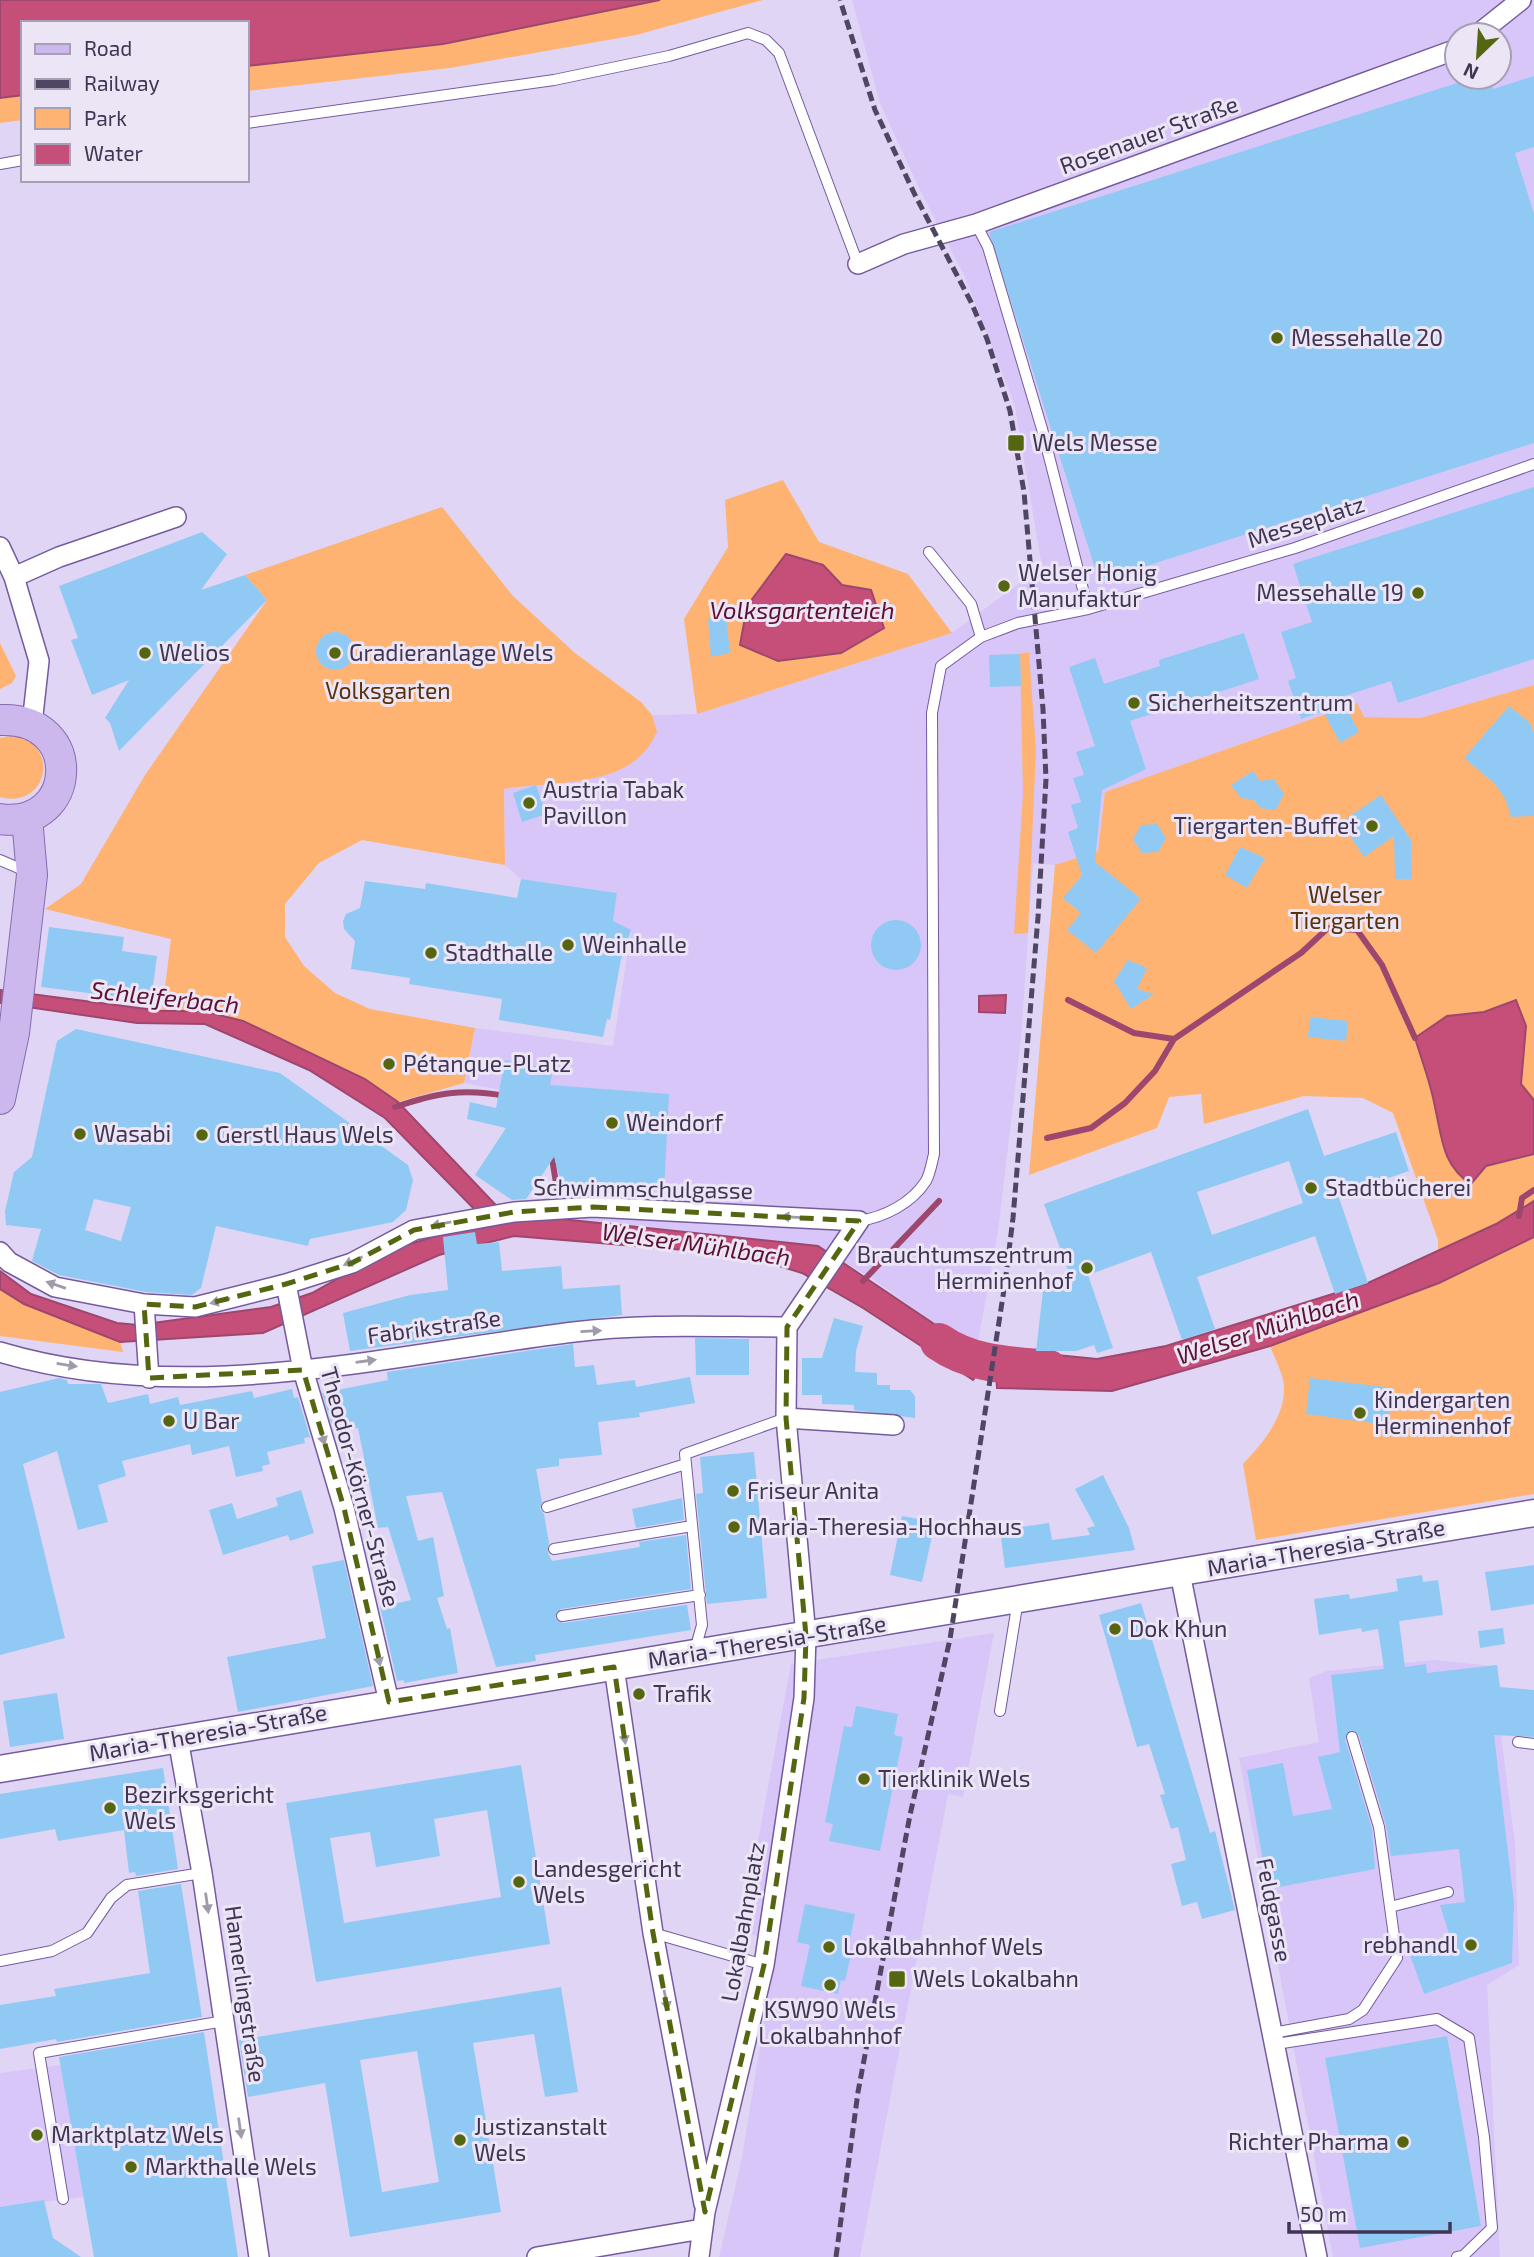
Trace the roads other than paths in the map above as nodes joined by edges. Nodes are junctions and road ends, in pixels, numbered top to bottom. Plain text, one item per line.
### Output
1 (1521, 0) edge
2 (1494, 21) edge
3 (1443, 54) edge
4 (248, 123) edge
5 (21, 160) edge
6 (0, 164) edge
7 (976, 224) junction
8 (858, 264) joint
9 (1534, 464) edge
10 (176, 517) dead end
11 (0, 547) edge
12 (929, 552) dead end
13 (14, 578) junction
14 (1088, 609) junction
15 (981, 637) junction
16 (0, 720) edge
17 (32, 724) junction
18 (13, 819) edge
19 (0, 860) edge
20 (32, 874) junction
21 (0, 1099) edge
22 (859, 1221) junction
23 (0, 1252) edge
24 (287, 1290) junction
25 (144, 1304) junction
26 (787, 1327) junction
27 (0, 1352) edge
28 (148, 1370) junction
29 (303, 1370) junction
30 (786, 1418) junction
31 (894, 1425) dead end
32 (686, 1464) junction
33 (547, 1507) dead end
34 (1534, 1513) edge
35 (692, 1527) junction
36 (554, 1549) dead end
37 (1180, 1573) junction
38 (699, 1595) junction
39 (1018, 1599) junction
40 (562, 1616) dead end
41 (806, 1636) junction
42 (700, 1653) junction
43 (614, 1667) junction
44 (389, 1702) junction
45 (1000, 1711) dead end
46 (1352, 1737) dead end
47 (178, 1739) junction
48 (1518, 1742) dead end
49 (1534, 1744) edge
50 (0, 1769) edge
51 (202, 1872) junction
52 (1448, 1892) dead end
53 (1390, 1907) junction
54 (653, 1933) junction
55 (0, 1961) edge
56 (764, 1965) junction
57 (225, 2021) junction
58 (1275, 2038) junction
59 (64, 2199) dead end
60 (704, 2221) junction
61 (259, 2257) edge
62 (537, 2257) edge
63 (699, 2257) edge
64 (1317, 2257) edge
65 (1458, 2257) edge

1 - 2 street
3 - 7 street, Rosenauer Straße
4 - 8 lane
5 - 6 lane
7 - 8 street, Rosenauer Straße
7 - 14 lane
9 - 14 lane, Messeplatz
10 - 13 street
11 - 13 street
12 - 15 lane
13 - 17 street
14 - 15 lane, Messeplatz
15 - 22 lane, Messeplatz
16 - 17 main road
17 - 18 main road
18 - 20 main road
19 - 20 lane
20 - 21 main road
22 -> 24 street, Schwimmschulgasse
22 - 26 street
25 -> 23 street, Schwimmschulgasse
24 -> 25 street, Schwimmschulgasse
24 - 29 street, Theodor-Körner-Straße
25 - 28 street
29 -> 26 street, Fabrikstraße
26 - 30 street
27 -> 28 street, Fabrikstraße
28 - 29 street, Fabrikstraße
29 -> 44 street, Theodor-Körner-Straße
30 - 31 street
30 - 32 lane
30 - 41 street
32 - 33 lane
32 - 35 lane
34 - 37 main road, Maria-Theresia-Straße
35 - 36 lane
35 - 38 lane
37 - 39 main road, Maria-Theresia-Straße
37 - 58 street, Feldgasse
38 - 40 lane
38 - 42 lane
39 - 41 main road, Maria-Theresia-Straße
39 - 45 lane
41 - 42 main road, Maria-Theresia-Straße
41 - 56 street, Lokalbahnplatz
42 - 43 main road, Maria-Theresia-Straße
43 - 44 main road, Maria-Theresia-Straße
43 -> 54 street, Lokalbahnplatz
44 - 47 main road, Maria-Theresia-Straße
46 - 53 lane
47 - 50 main road, Maria-Theresia-Straße
47 - 51 street, Hamerlingstraße
48 - 49 lane
51 - 55 lane
51 -> 57 street, Hamerlingstraße
52 - 53 lane
53 - 58 lane
54 - 56 lane
54 -> 60 street, Lokalbahnplatz
56 - 60 street, Lokalbahnplatz
57 - 59 lane
57 -> 61 street, Hamerlingstraße
58 - 64 street, Feldgasse
58 - 65 lane
60 - 62 street
60 - 63 street, Lokalbahnplatz

